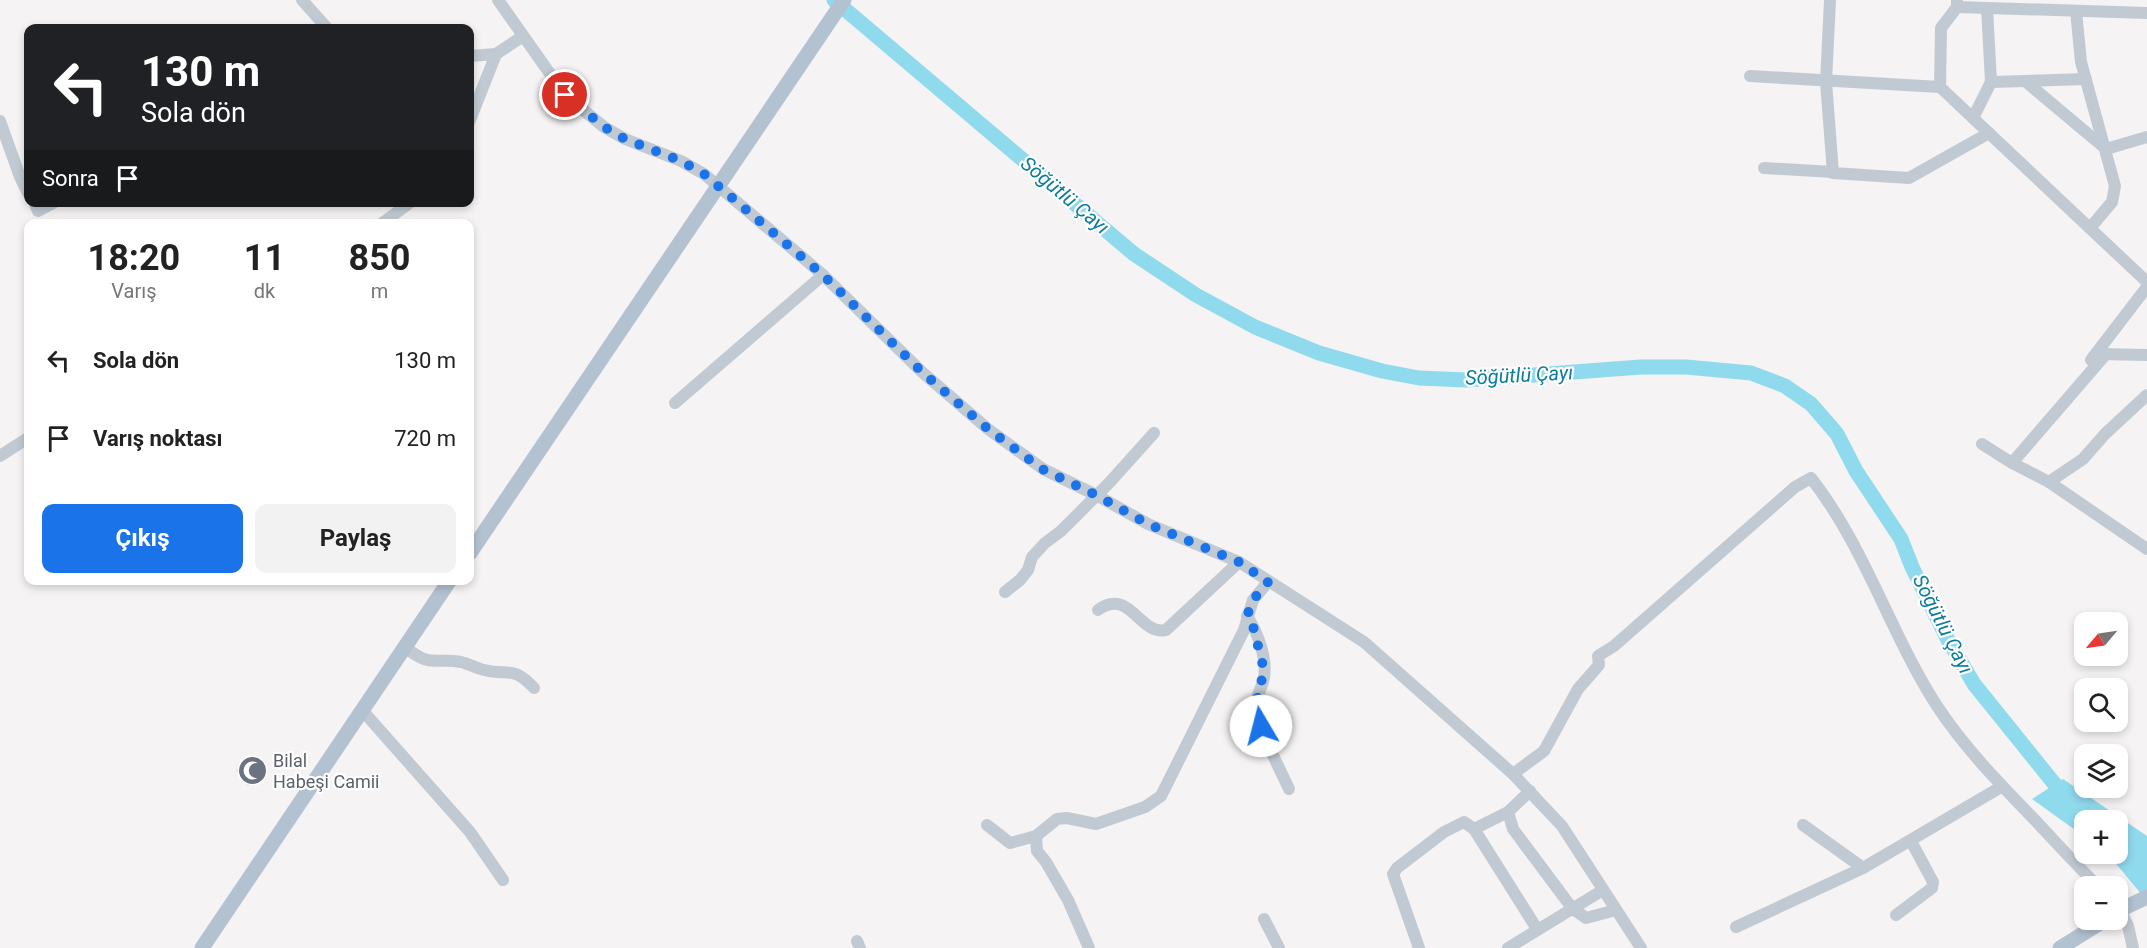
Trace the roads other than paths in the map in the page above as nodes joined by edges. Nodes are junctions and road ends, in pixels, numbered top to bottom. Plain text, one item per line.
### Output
1 (302, 0) edge
2 (498, 0) edge
3 (844, 0) edge
4 (1830, 0) edge
5 (2144, 0) edge
6 (1957, 3) edge
7 (1987, 8) junction
8 (2076, 11) junction
9 (2147, 12) edge
10 (323, 24) edge
11 (523, 36) junction
12 (496, 54) junction
13 (474, 56) edge
14 (1750, 76) dead end
15 (2086, 79) junction
16 (2025, 81) junction
17 (1826, 82) junction
18 (1990, 82) junction
19 (1940, 87) junction
20 (474, 110) edge
21 (1973, 118) junction
22 (0, 121) edge
23 (1989, 133) junction
24 (2147, 138) edge
25 (2106, 149) junction
26 (1764, 168) dead end
27 (1833, 172) junction
28 (24, 185) edge
29 (718, 187) junction
30 (404, 207) edge
31 (388, 219) edge
32 (2090, 228) junction
33 (823, 275) junction
34 (2147, 284) edge
35 (2101, 354) junction
36 (2147, 355) edge
37 (2070, 383) dead end
38 (2147, 395) edge
39 (675, 403) dead end
40 (1154, 433) dead end
41 (24, 441) edge
42 (1982, 444) dead end
43 (0, 456) edge
44 (2012, 463) junction
45 (2049, 482) junction
46 (1096, 495) junction
47 (474, 547) edge
48 (2147, 549) edge
49 (1239, 562) junction
50 (1268, 582) junction
51 (447, 585) edge
52 (1005, 592) dead end
53 (1098, 610) dead end
54 (1247, 616) junction
55 (405, 647) junction
56 (534, 688) dead end
57 (362, 710) junction
58 (1513, 774) junction
59 (2001, 787) junction
60 (1289, 789) dead end
61 (1530, 791) junction
62 (1508, 812) junction
63 (987, 825) dead end
64 (1803, 825) dead end
65 (1474, 829) junction
66 (1035, 836) junction
67 (1911, 841) junction
68 (1863, 868) junction
69 (2088, 876) edge
70 (503, 880) dead end
71 (1603, 890) junction
72 (2142, 898) edge
73 (2128, 905) edge
74 (1572, 908) junction
75 (1616, 910) junction
76 (1896, 915) dead end
77 (1264, 919) dead end
78 (1736, 927) dead end
79 (1537, 929) junction
80 (2089, 930) edge
81 (2127, 930) edge
82 (202, 948) edge
83 (1089, 948) edge
84 (1279, 948) edge
85 (1419, 948) edge
86 (1508, 948) edge
87 (1641, 948) edge
88 (2060, 948) edge
89 (2133, 948) edge

1 - 10 street
2 - 11 street
3 - 29 main road
4 - 17 street
5 - 9 street
6 - 7 street
6 - 19 street
7 - 8 street
7 - 18 street
8 - 9 street
8 - 15 street
11 - 12 street
11 - 29 street
12 - 13 street
12 - 20 street
14 - 17 street
15 - 16 street
15 - 25 street
16 - 18 street
16 - 25 street
17 - 19 street
17 - 27 street
18 - 21 street
19 - 21 street
21 - 23 street
22 - 28 street
23 - 27 street
23 - 32 street
24 - 25 street
25 - 32 street
26 - 27 street
29 - 33 street
29 - 47 main road
30 - 31 street
32 - 34 street
33 - 39 street
33 - 46 street
34 - 35 street
35 - 36 street
35 - 37 street
35 - 44 street
38 - 45 street
40 - 46 street
41 - 43 street
42 - 44 street
44 - 45 street
45 - 48 street
46 - 49 street
46 - 52 street
49 - 50 street
49 - 53 street
50 - 54 street
50 - 58 street
51 - 55 main road
54 - 60 street
54 - 66 street
55 - 56 street
55 - 57 main road
57 - 70 street
57 - 82 main road
58 - 59 street
58 - 61 street
59 - 67 street
59 - 69 street
61 - 62 street
61 - 71 street
62 - 65 street
62 - 74 street
63 - 66 street
64 - 68 street
65 - 79 street
65 - 85 street
66 - 83 street
67 - 68 street
67 - 76 street
68 - 78 street
71 - 74 street
71 - 75 street
72 - 73 main road
74 - 75 street
74 - 79 street
75 - 87 street
77 - 84 street
79 - 86 street
80 - 88 main road
81 - 89 street

